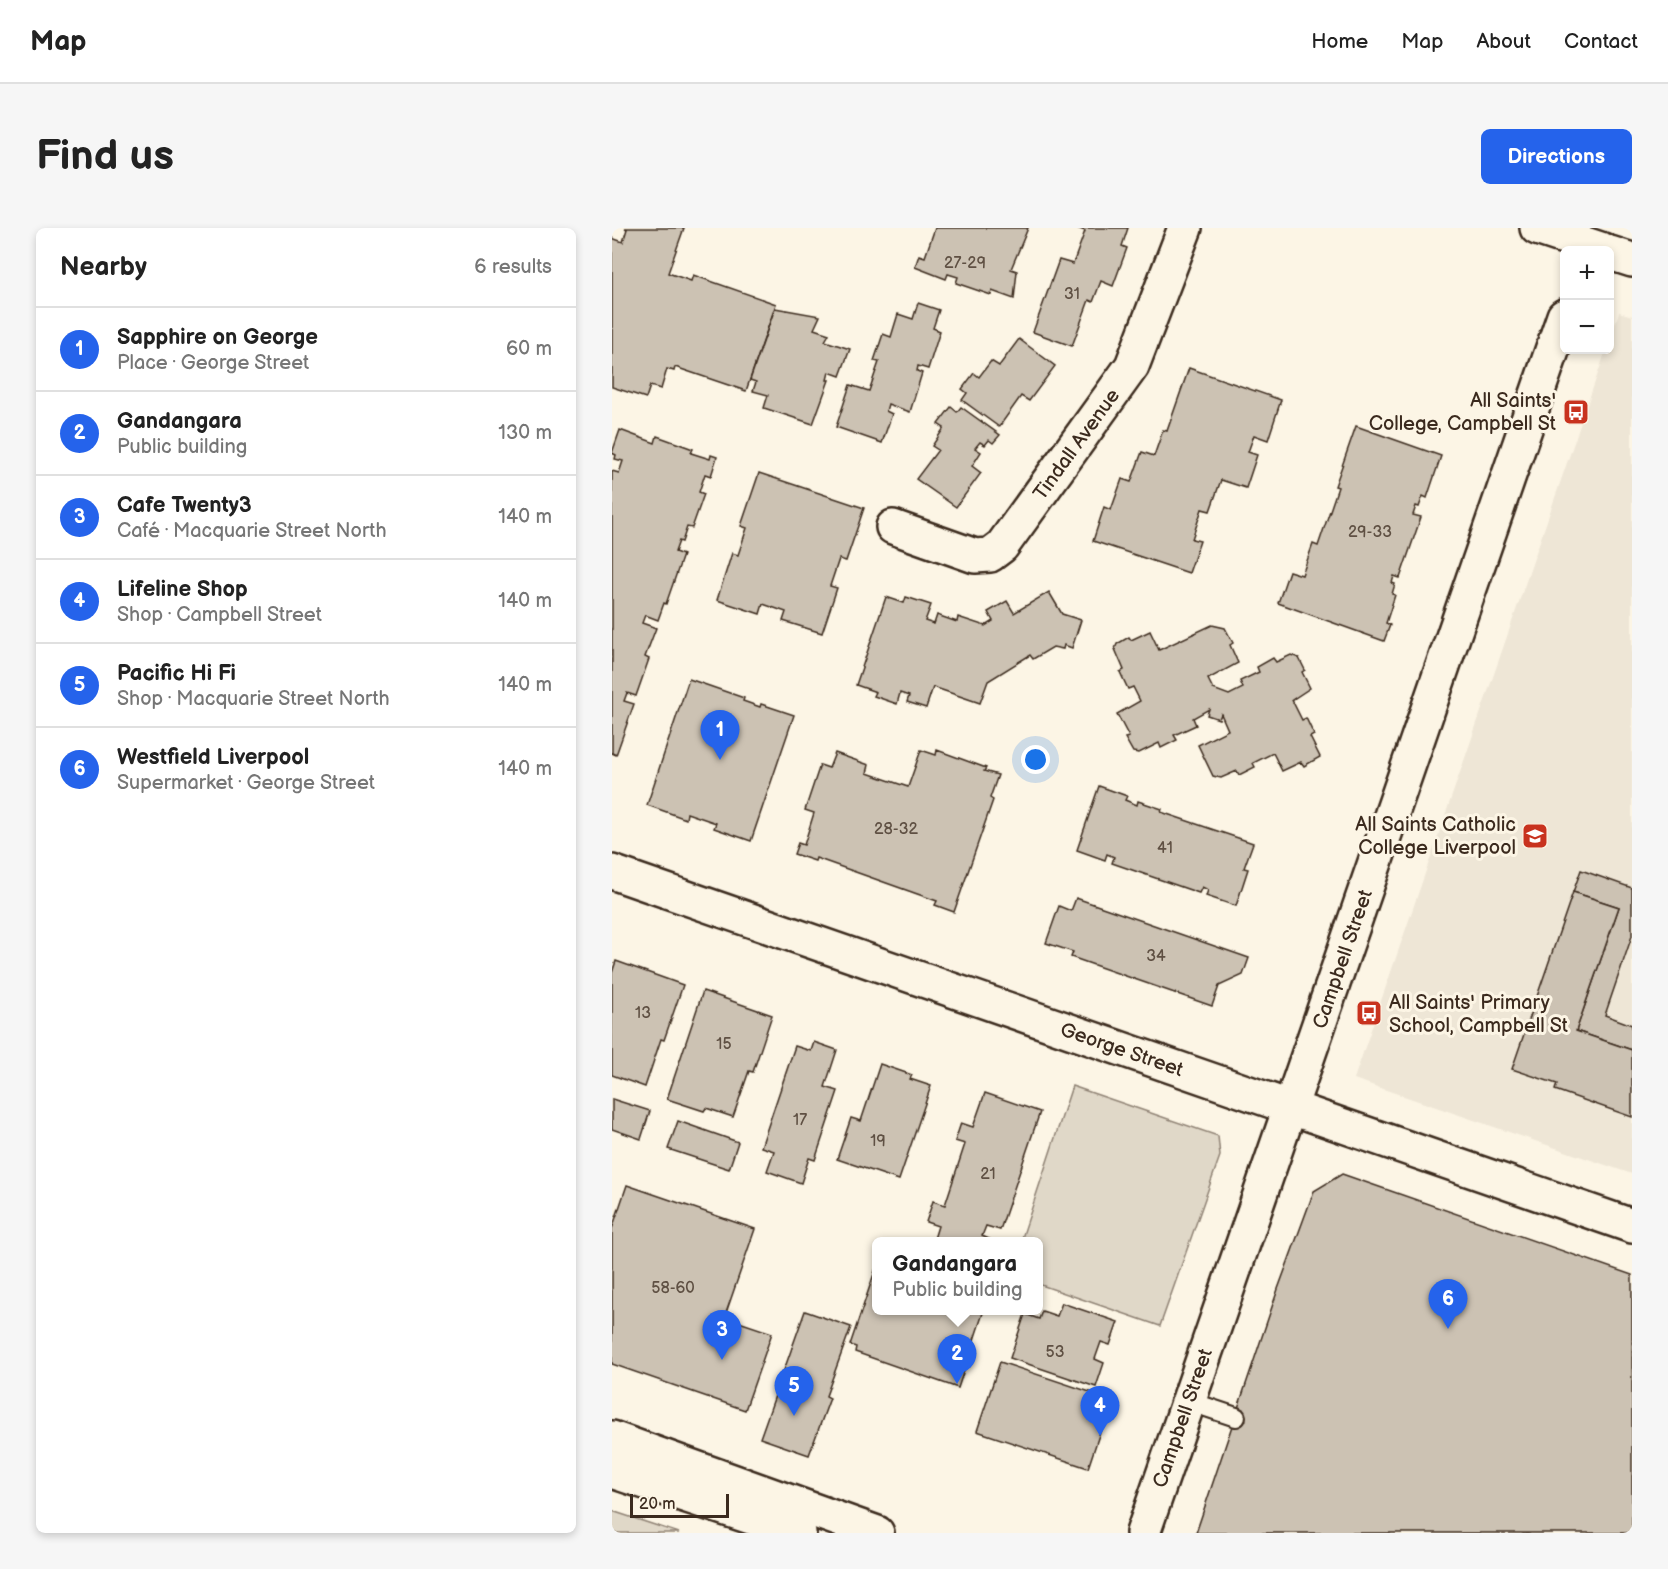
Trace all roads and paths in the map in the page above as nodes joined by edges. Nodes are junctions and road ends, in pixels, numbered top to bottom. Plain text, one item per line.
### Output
1 (1185, 228) edge
2 (1537, 228) edge
3 (1597, 245) edge
4 (1632, 260) edge
5 (1560, 328) edge
6 (893, 527) dead end
7 (612, 872) edge
8 (1290, 1107) junction
9 (1632, 1226) edge
10 (1188, 1401) junction
11 (1236, 1417) dead end
12 (612, 1438) edge
13 (612, 1471) edge
14 (799, 1533) edge
15 (877, 1533) edge
16 (1143, 1533) edge

1 - 6 street, Tindall Avenue
2 - 3 street
3 - 4 street
5 - 8 street, Campbell Street
7 - 8 street, George Street
8 - 9 street, George Street
8 - 10 street, Campbell Street
10 - 11 lane
10 - 16 street, Campbell Street
12 - 15 street
13 - 14 street

